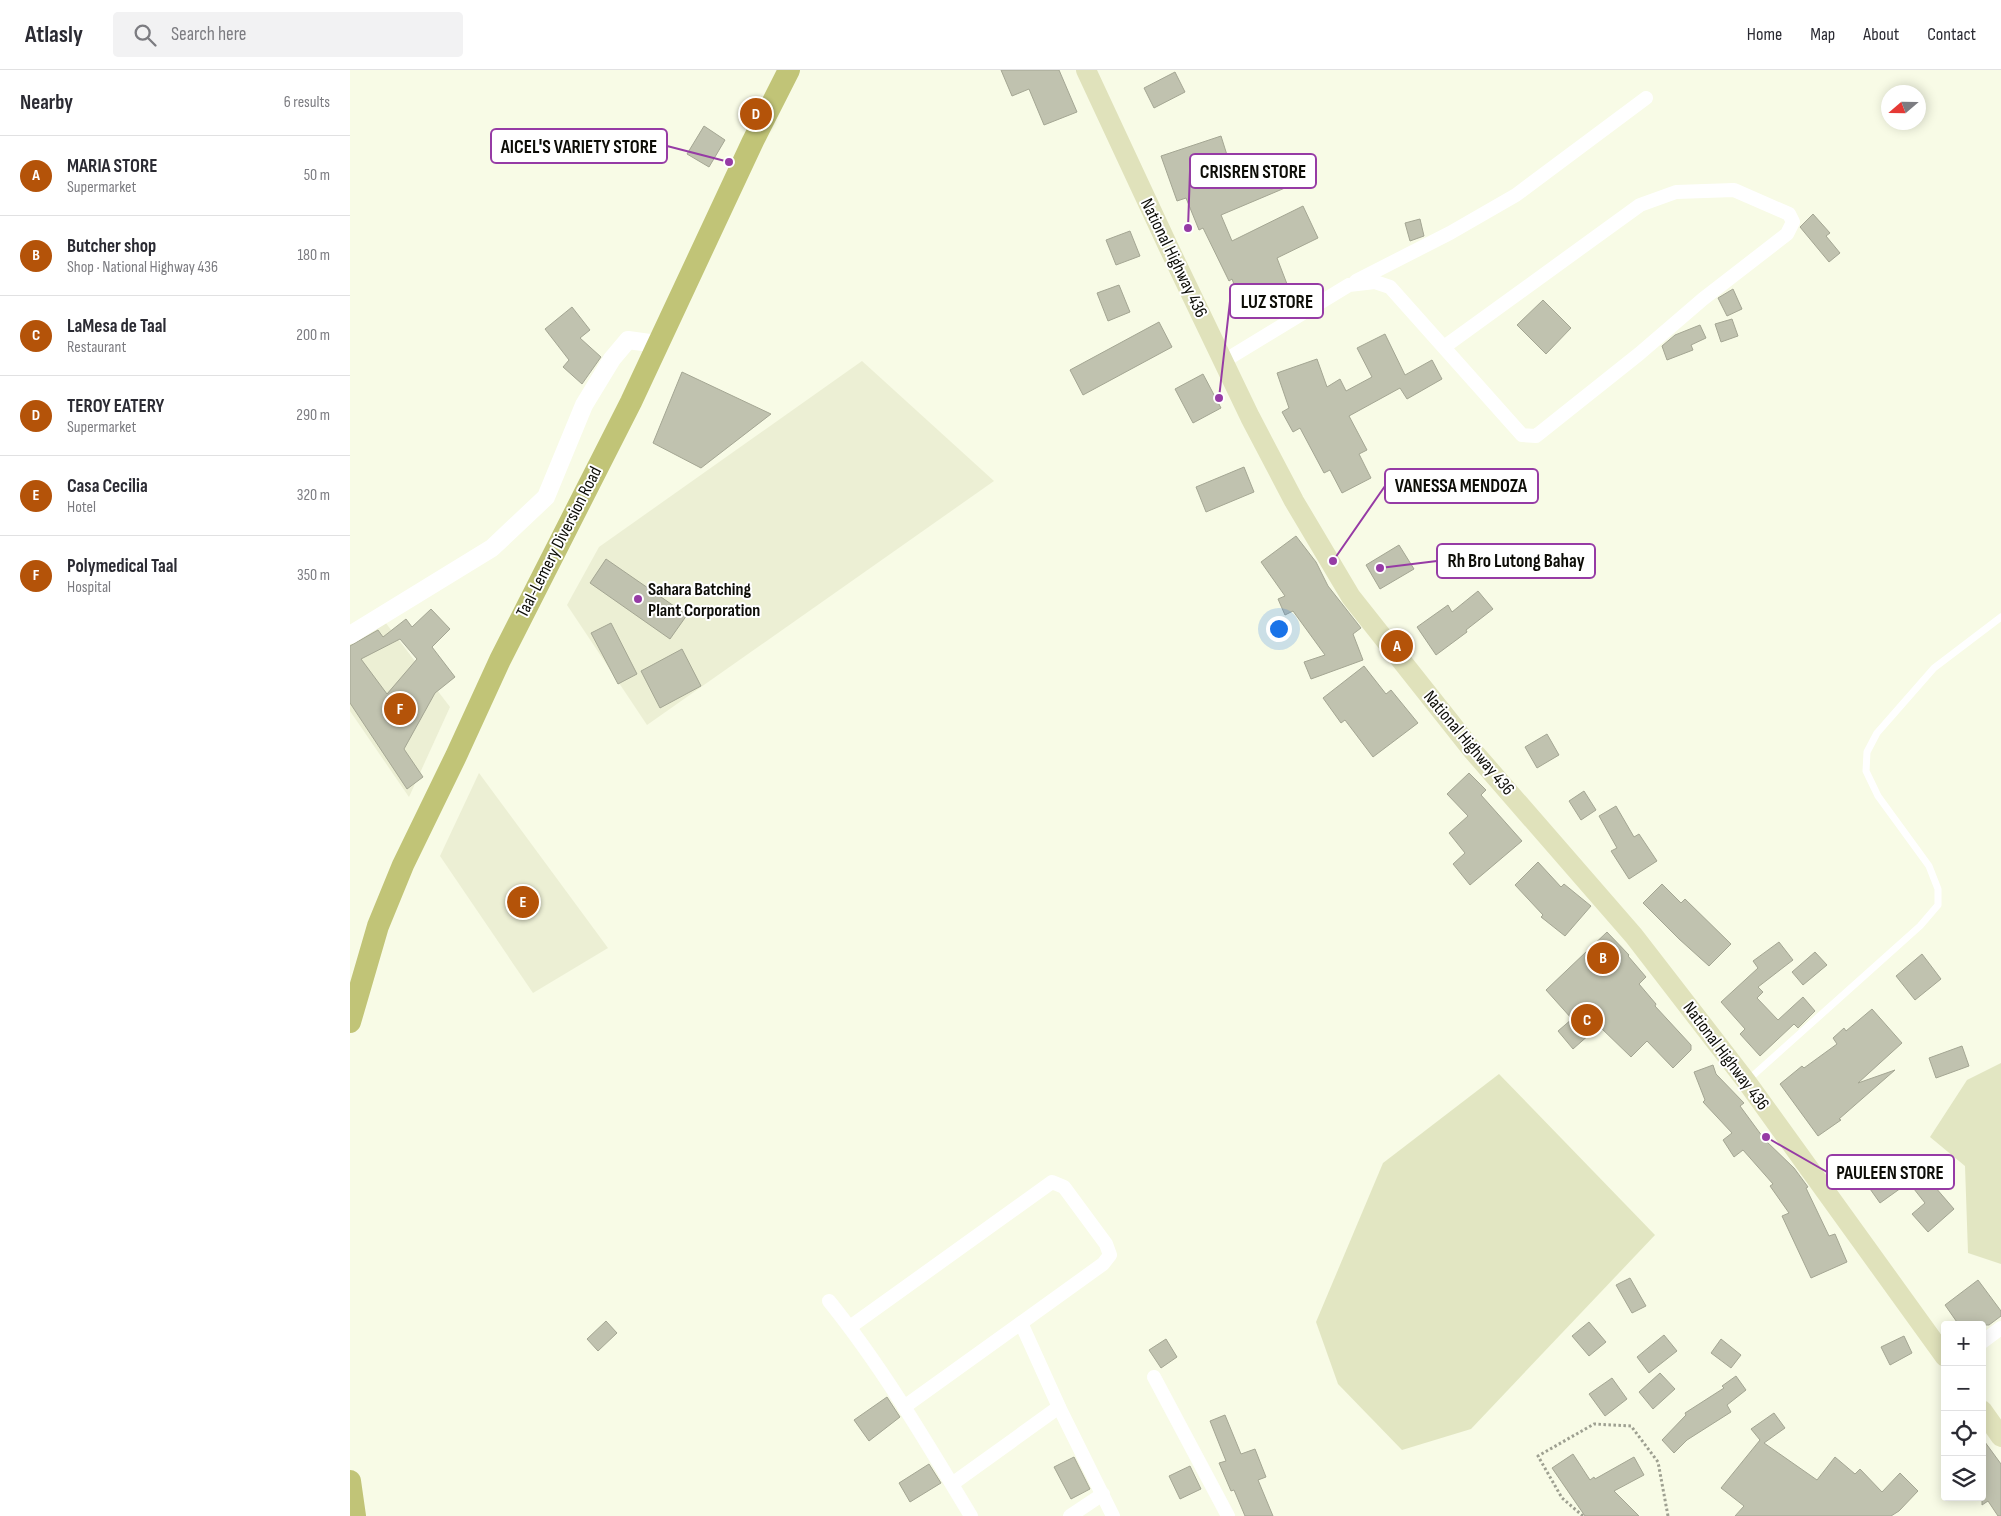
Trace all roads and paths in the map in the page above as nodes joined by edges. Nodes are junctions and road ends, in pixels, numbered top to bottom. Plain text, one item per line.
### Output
1 (789, 70) edge
2 (1086, 70) edge
3 (1646, 98) dead end
4 (1349, 285) junction
5 (657, 344) junction
6 (1444, 347) junction
7 (1224, 361) junction
8 (2001, 617) edge
9 (350, 634) edge
10 (350, 1022) edge
11 (1746, 1081) junction
12 (830, 1301) dead end
13 (1020, 1323) junction
14 (850, 1327) junction
15 (2001, 1328) edge
16 (1986, 1339) edge
17 (1941, 1351) edge
18 (1154, 1377) dead end
19 (904, 1407) junction
20 (1059, 1407) junction
21 (1983, 1411) edge
22 (2001, 1437) edge
23 (350, 1480) edge
24 (952, 1484) junction
25 (1104, 1494) junction
26 (355, 1516) edge
27 (971, 1516) edge
28 (1070, 1516) edge
29 (1113, 1516) edge
30 (1228, 1516) edge
31 (1583, 1516) edge
32 (1668, 1516) edge

1 - 5 main road, Taal-Lemery Diversion Road
2 - 7 main road, National Highway 436
3 - 4 street
4 - 6 street
4 - 7 street
5 - 9 street
5 - 10 main road, Taal-Lemery Diversion Road
6 - 6 street
7 - 11 main road, National Highway 436
8 - 11 lane
11 - 17 main road, National Highway 436
12 - 14 street
13 - 14 street
13 - 19 street
13 - 20 street
14 - 19 street
15 - 16 street
18 - 30 street
19 - 24 street
20 - 24 street
20 - 25 street
21 - 22 main road
23 - 26 main road
24 - 27 street
25 - 28 street
25 - 29 street
31 - 32 path

